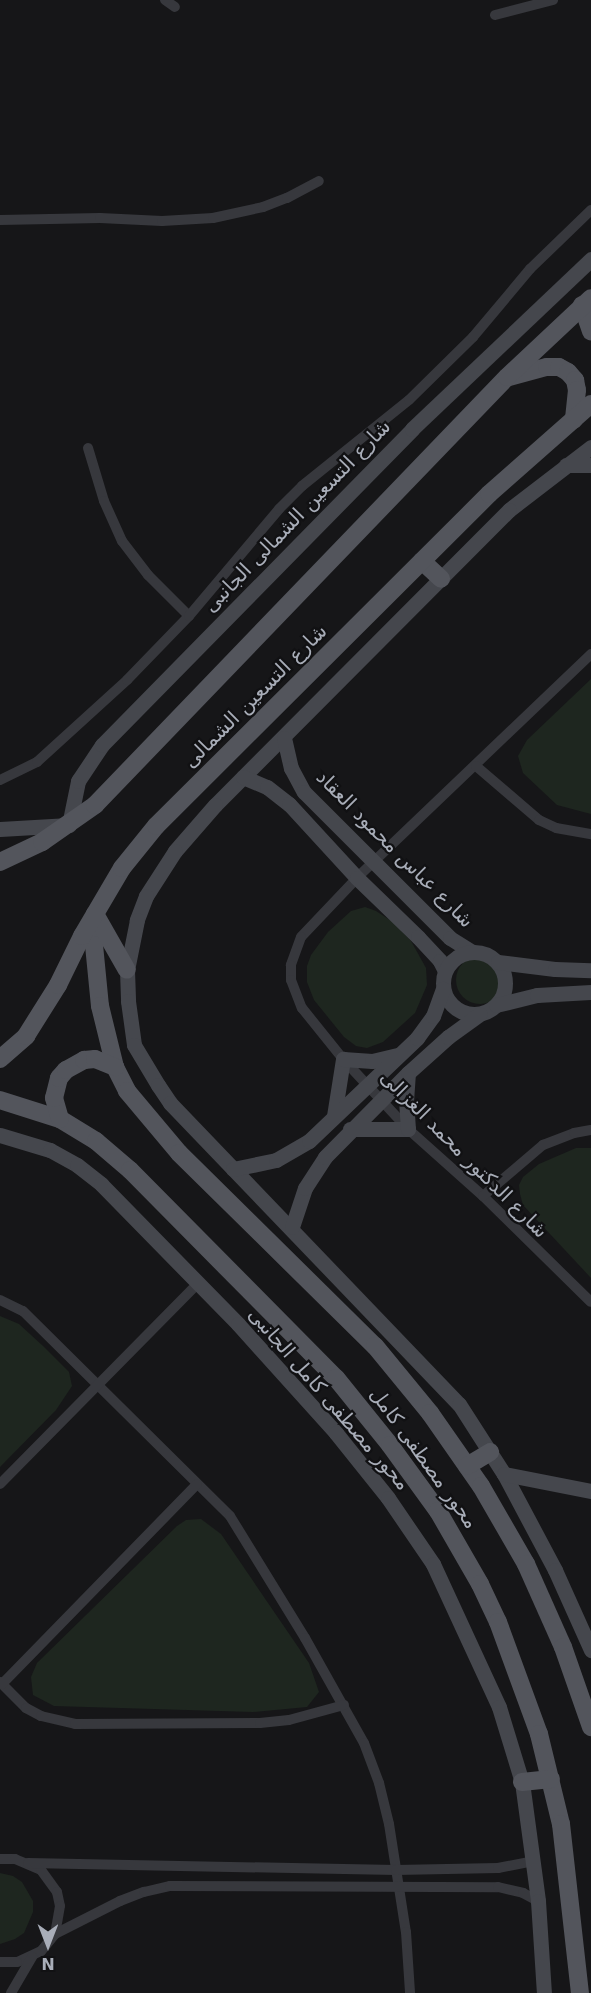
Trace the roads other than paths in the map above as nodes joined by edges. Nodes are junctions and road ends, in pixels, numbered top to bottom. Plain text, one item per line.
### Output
1 (165, 0) edge
2 (553, 0) edge
3 (175, 7) dead end
4 (495, 15) dead end
5 (319, 181) dead end
6 (591, 210) edge
7 (0, 220) edge
8 (591, 259) edge
9 (587, 302) edge
10 (591, 331) edge
11 (507, 377) junction
12 (591, 404) edge
13 (574, 420) junction
14 (591, 447) edge
15 (88, 448) dead end
16 (566, 465) junction
17 (591, 465) edge
18 (422, 561) junction
19 (441, 579) junction
20 (189, 616) junction
21 (591, 654) edge
22 (284, 738) junction
23 (476, 766) junction
24 (243, 777) junction
25 (0, 780) edge
26 (69, 825) junction
27 (0, 829) edge
28 (591, 834) edge
29 (375, 861) junction
30 (0, 862) edge
31 (357, 878) junction
32 (95, 914) junction
33 (472, 952) junction
34 (498, 962) junction
35 (591, 969) edge
36 (127, 970) junction
37 (445, 971) junction
38 (443, 989) junction
39 (591, 992) edge
40 (496, 1005) junction
41 (480, 1014) junction
42 (401, 1054) junction
43 (0, 1059) edge
44 (343, 1059) junction
45 (115, 1067) junction
46 (408, 1073) junction
47 (368, 1085) junction
48 (0, 1100) edge
49 (381, 1100) junction
50 (334, 1116) junction
51 (60, 1119) junction
52 (350, 1129) junction
53 (408, 1129) junction
54 (591, 1130) edge
55 (0, 1135) edge
56 (233, 1169) junction
57 (483, 1196) junction
58 (292, 1227) junction
59 (197, 1284) junction
60 (0, 1300) edge
61 (591, 1302) edge
62 (98, 1385) junction
63 (490, 1452) junction
64 (467, 1466) junction
65 (504, 1474) junction
66 (0, 1484) edge
67 (197, 1484) junction
68 (591, 1491) edge
69 (591, 1650) edge
70 (1, 1683) edge
71 (344, 1705) junction
72 (591, 1727) edge
73 (551, 1779) junction
74 (522, 1782) junction
75 (1, 1859) edge
76 (533, 1861) junction
77 (28, 1863) junction
78 (396, 1870) junction
79 (399, 1886) junction
80 (538, 1901) junction
81 (55, 1934) junction
82 (32, 1957) junction
83 (0, 1962) edge
84 (11, 1993) edge
85 (410, 1993) edge
86 (544, 1993) edge
87 (580, 1993) edge

1 - 3 street
2 - 4 street
5 - 7 street
6 - 20 street
8 - 26 street, شارع التسعين الشمالى الجانبى
9 - 10 main road
9 - 11 main road, شارع التسعين الشمالى
11 - 13 main road
11 - 26 main road, شارع التسعين الشمالى
12 - 13 main road, شارع التسعين الشمالى
13 - 18 main road, شارع التسعين الشمالى
14 - 16 street
15 - 20 street
16 - 17 street
16 - 19 street
18 - 19 main road
18 - 32 main road, شارع التسعين الشمالى
19 - 22 street
20 - 25 street
21 - 23 street, شارع الدكتور محمد الغزالى
22 - 24 street
22 - 29 street, شارع عباس محمود العقاد
23 - 28 street
23 - 29 street, شارع الدكتور محمد الغزالى
24 - 31 street
24 - 36 street
26 - 27 street
26 - 30 main road, شارع التسعين الشمالى
29 - 31 street, شارع الدكتور محمد الغزالى
29 - 33 street, شارع عباس محمود العقاد
31 - 37 street
31 - 44 street, شارع الدكتور محمد الغزالى
32 - 36 main road
32 - 43 main road, شارع التسعين الشمالى
32 - 45 main road, محور مصطفى كامل
33 - 34 street
33 - 37 street
34 - 35 street
34 - 40 street
36 - 56 street
37 - 38 street
38 - 41 street
38 - 42 street
39 - 40 street
40 - 41 street
41 - 46 street
42 - 44 street
42 - 47 street
44 - 47 street, شارع الدكتور محمد الغزالى
44 - 50 street
45 - 51 main road
45 - 64 main road, محور مصطفى كامل
46 - 49 street
46 - 53 street
47 - 49 street, شارع الدكتور محمد الغزالى
47 - 50 street
48 - 51 main road, محور مصطفى كامل
49 - 52 street
49 - 53 street, شارع الدكتور محمد الغزالى
50 - 56 street
51 - 73 main road, محور مصطفى كامل
52 - 53 street
52 - 58 street
53 - 57 street, شارع الدكتور محمد الغزالى
54 - 57 street
55 - 59 street, محور مصطفى كامل الجانبى
56 - 58 street
57 - 61 street, شارع الدكتور محمد الغزالى
58 - 63 street
59 - 62 street
59 - 74 street, محور مصطفى كامل الجانبى
60 - 62 street
62 - 66 street
62 - 67 street
63 - 64 main road
63 - 65 street
64 - 72 main road, محور مصطفى كامل
65 - 68 street
65 - 69 street
67 - 70 street
67 - 71 street
70 - 71 street
71 - 78 street
73 - 74 main road
73 - 87 main road, محور مصطفى كامل
74 - 76 street, محور مصطفى كامل الجانبى
75 - 77 street
76 - 78 street
76 - 80 street, محور مصطفى كامل الجانبى
77 - 78 street
77 - 81 street
78 - 79 street
79 - 80 street
79 - 81 street
79 - 85 street
80 - 86 street, محور مصطفى كامل الجانبى
81 - 82 street
82 - 83 street
82 - 84 street

